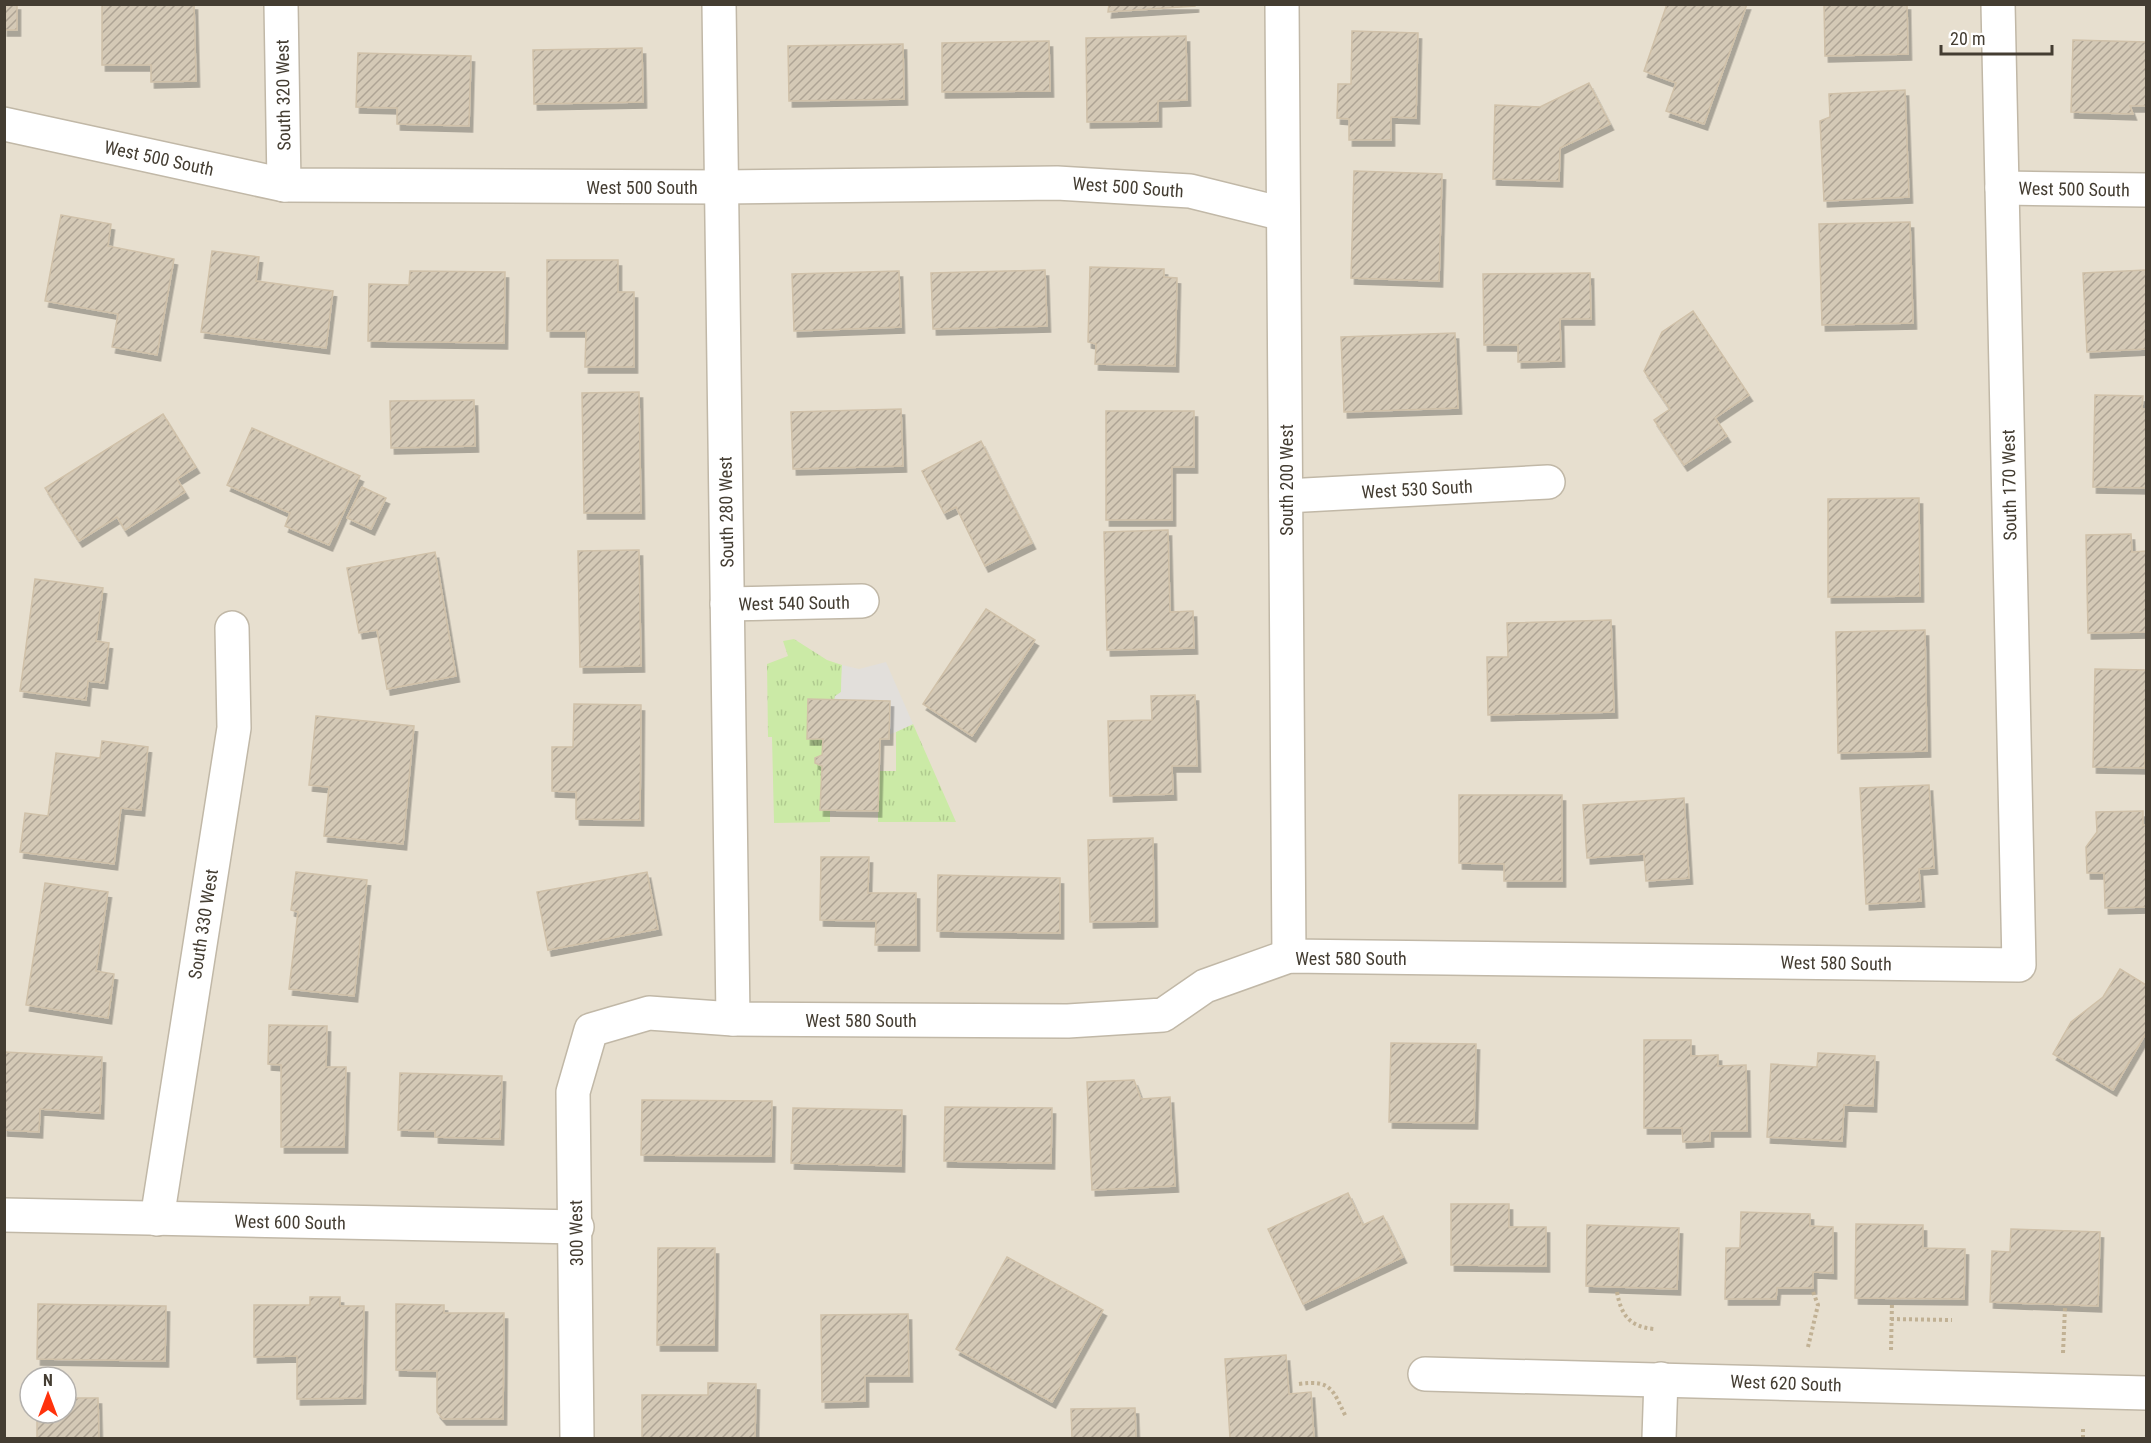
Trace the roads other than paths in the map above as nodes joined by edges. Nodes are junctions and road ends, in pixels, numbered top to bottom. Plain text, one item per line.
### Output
1 (281, 4) edge
2 (719, 4) edge
3 (1282, 4) edge
4 (1998, 4) edge
5 (4, 124) edge
6 (284, 185) junction
7 (723, 187) junction
8 (2002, 188) junction
9 (2146, 190) edge
10 (1283, 214) junction
11 (1548, 482) dead end
12 (1286, 496) junction
13 (862, 601) dead end
14 (727, 604) junction
15 (232, 628) dead end
16 (1289, 956) junction
17 (2019, 965) joint
18 (733, 1019) junction
19 (591, 1030) joint
20 (4, 1215) edge
21 (157, 1219) junction
22 (576, 1227) junction
23 (1425, 1374) dead end
24 (1661, 1379) junction
25 (2146, 1393) edge
26 (577, 1438) edge
27 (1659, 1438) edge

1 - 6 street, South 320 West
2 - 7 street, South 280 West
3 - 10 street, South 200 West
4 - 8 street, South 170 West
5 - 6 street, West 500 South
6 - 7 street, West 500 South
7 - 10 street, West 500 South
7 - 14 street, South 280 West
8 - 9 street, West 500 South
8 - 17 street, South 170 West
10 - 12 street, South 200 West
11 - 12 street, West 530 South
12 - 16 street, South 200 West
13 - 14 street, West 540 South
14 - 18 street, South 280 West
15 - 21 street, South 330 West
16 - 17 street, West 580 South
16 - 18 street, West 580 South
18 - 19 street, West 580 South
19 - 22 street, 300 West
20 - 21 street, West 600 South
21 - 22 street, West 600 South
22 - 26 street, 300 West
23 - 24 street, West 620 South
24 - 25 street, West 620 South
24 - 27 street

